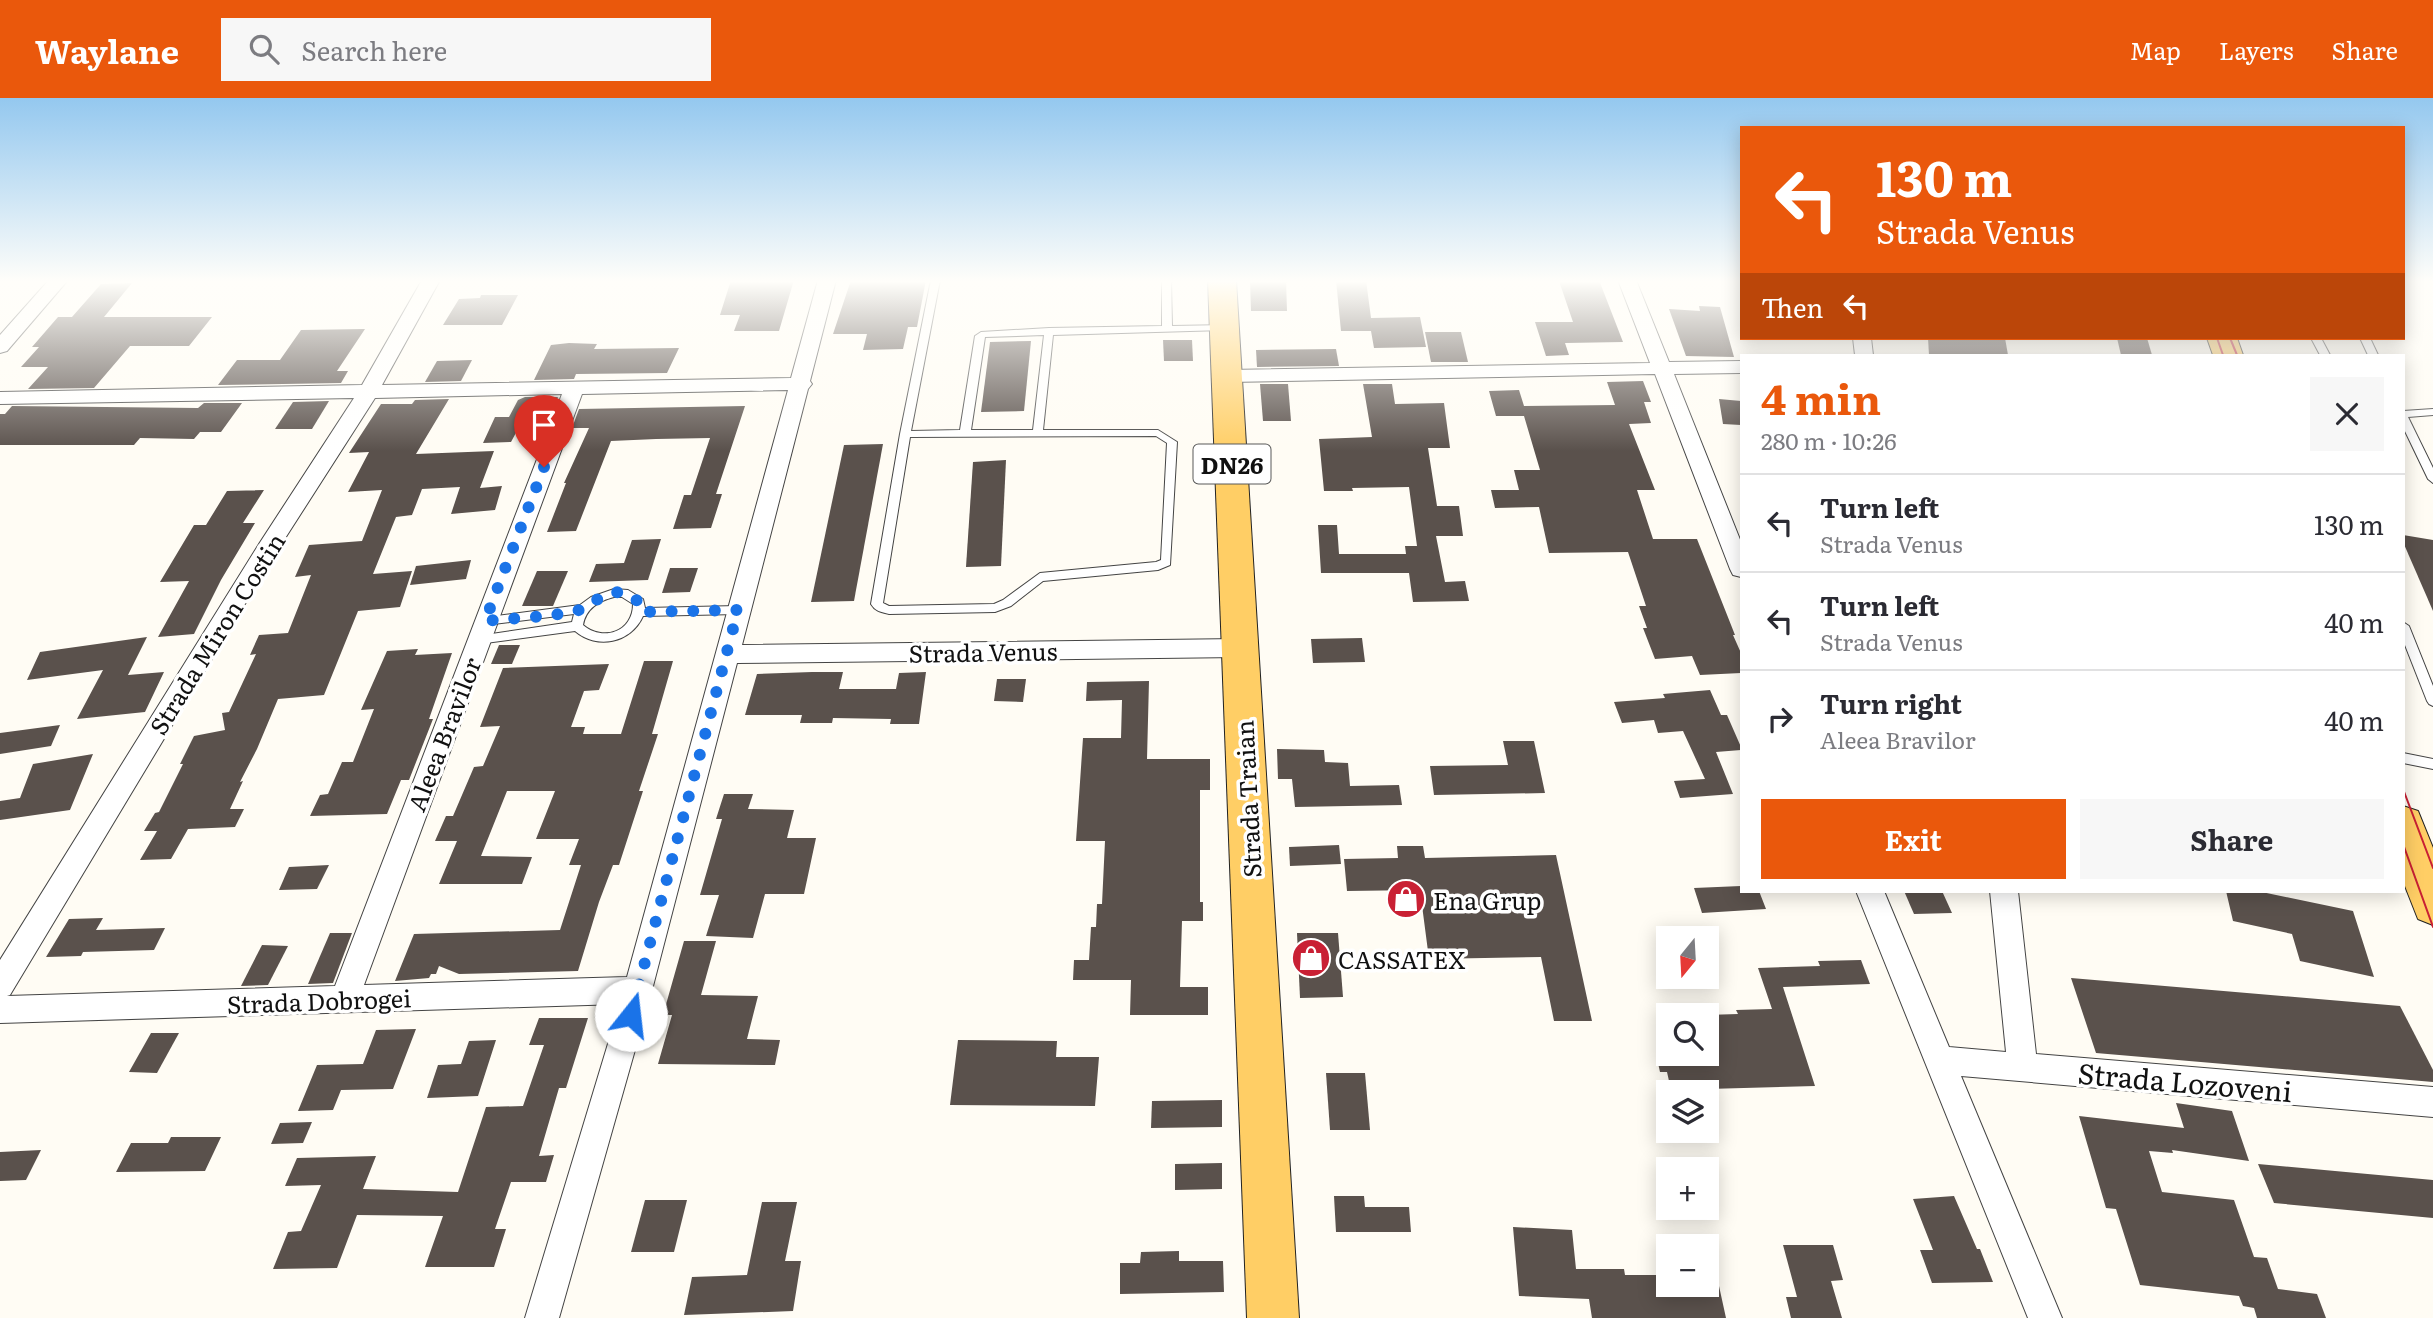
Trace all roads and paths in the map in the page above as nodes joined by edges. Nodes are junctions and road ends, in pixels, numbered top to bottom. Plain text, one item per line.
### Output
1 (399, 337) edge
2 (813, 337) edge
3 (924, 337) edge
4 (980, 337) edge
5 (1048, 337) edge
6 (1226, 337) edge
7 (1648, 337) edge
8 (1659, 367) junction
9 (1740, 367) edge
10 (1228, 376) junction
11 (802, 384) junction
12 (574, 389) junction
13 (367, 394) junction
14 (0, 398) edge
15 (2433, 412) edge
16 (2405, 415) edge
17 (2405, 419) edge
18 (1038, 433) junction
19 (905, 434) junction
20 (965, 434) junction
21 (2433, 479) edge
22 (1740, 567) edge
23 (582, 609) junction
24 (738, 610) junction
25 (641, 612) junction
26 (577, 626) junction
27 (482, 630) junction
28 (2405, 631) edge
29 (1240, 648) junction
30 (726, 654) junction
31 (2433, 701) edge
32 (2405, 758) edge
33 (2433, 764) edge
34 (2405, 835) edge
35 (1871, 893) edge
36 (2004, 893) edge
37 (2433, 905) edge
38 (0, 986) edge
39 (638, 990) junction
40 (344, 1000) junction
41 (0, 1010) edge
42 (1938, 1060) junction
43 (2022, 1067) junction
44 (2433, 1102) edge
45 (542, 1318) edge
46 (1273, 1318) edge
47 (2045, 1318) edge

1 - 13 street, Strada Miron Costin
2 - 11 street
3 - 19 lane
4 - 20 lane
5 - 18 lane
6 - 10 main road, Strada Traian / DN26
7 - 8 street
8 - 9 street
8 - 10 street
8 - 22 street
10 - 29 main road, Strada Traian / DN26
11 - 12 street
11 - 24 street
12 - 13 street
12 - 27 street, Aleea Bravilor
13 - 14 street
13 - 38 street, Strada Miron Costin
15 - 16 lane
17 - 21 lane
18 - 19 lane
18 - 20 lane
19 - 20 lane
23 - 25 lane
23 - 26 lane
23 - 27 lane
24 - 25 lane
24 - 30 street
25 - 26 lane
26 - 27 lane
27 - 40 street, Aleea Bravilor
28 - 31 lane
29 - 30 street, Strada Venus
29 - 46 main road, Strada Traian / DN26
30 - 39 street
32 - 33 lane
34 - 37 main road
35 - 42 street
36 - 43 street
39 - 40 street, Strada Dobrogei
39 - 45 street
40 - 41 street, Strada Dobrogei
42 - 43 street, Strada Lozoveni
42 - 47 street
43 - 44 street, Strada Lozoveni

